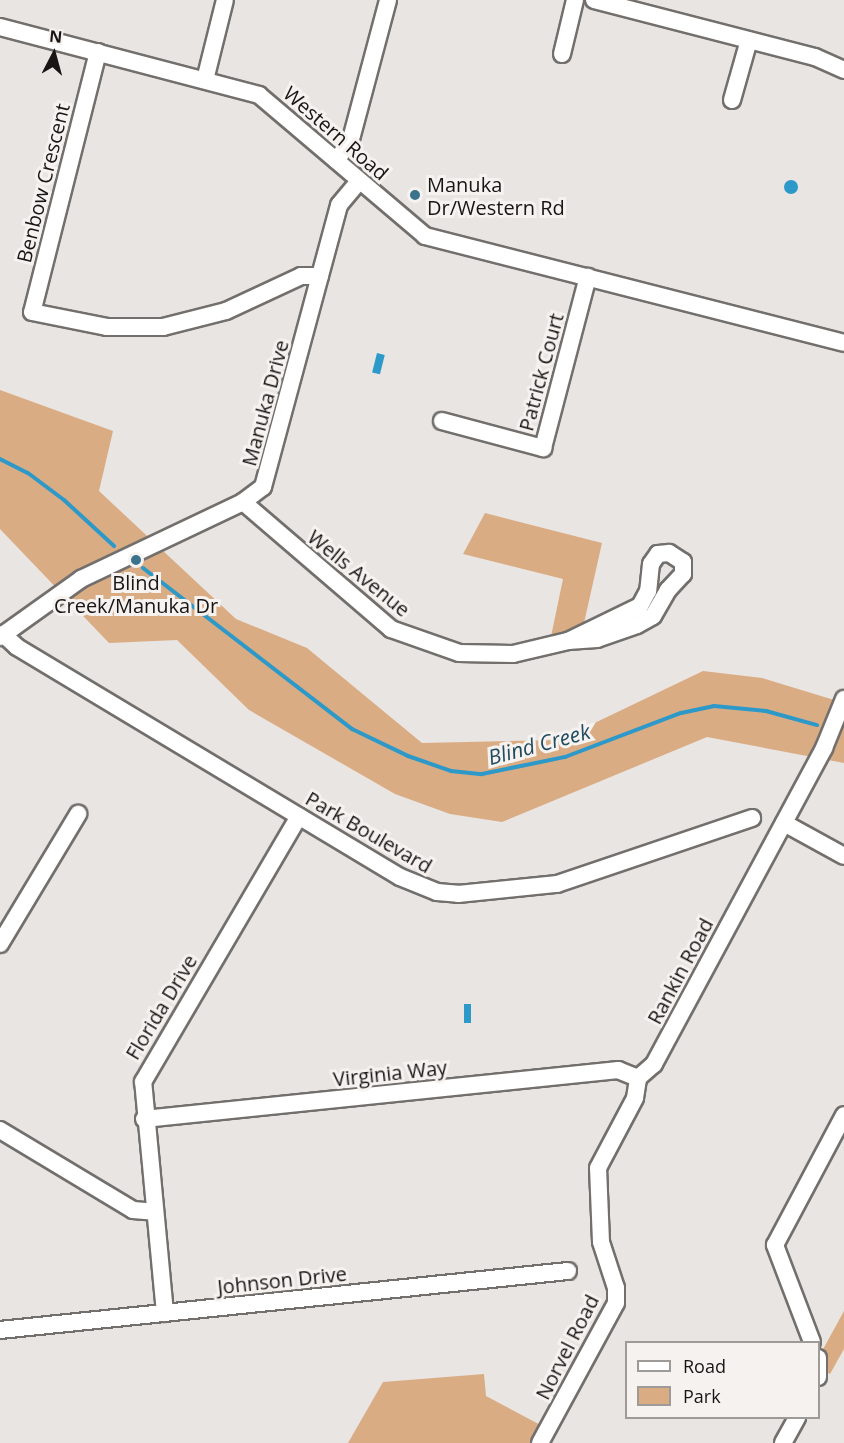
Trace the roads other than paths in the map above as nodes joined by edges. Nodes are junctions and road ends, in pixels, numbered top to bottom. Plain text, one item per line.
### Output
1 (225, 0) edge
2 (388, 0) edge
3 (575, 0) edge
4 (594, 0) edge
5 (0, 27) edge
6 (749, 40) junction
7 (98, 52) junction
8 (562, 54) dead end
9 (844, 70) edge
10 (205, 80) junction
11 (732, 100) dead end
12 (336, 160) junction
13 (359, 181) junction
14 (320, 276) junction
15 (588, 277) junction
16 (844, 343) edge
17 (442, 422) dead end
18 (243, 502) junction
19 (2, 635) edge
20 (568, 640) junction
21 (842, 706) edge
22 (78, 814) dead end
23 (299, 816) junction
24 (752, 818) dead end
25 (784, 823) junction
26 (844, 856) edge
27 (0, 944) edge
28 (638, 1078) junction
29 (844, 1115) edge
30 (144, 1119) junction
31 (0, 1130) edge
32 (154, 1212) junction
33 (608, 1268) joint
34 (568, 1271) dead end
35 (165, 1313) junction
36 (0, 1330) edge
37 (812, 1341) edge
38 (796, 1419) edge
39 (540, 1443) edge
40 (783, 1443) edge

1 - 10 street
2 - 12 street
3 - 8 street
4 - 6 street
5 - 7 street, Western Road
6 - 9 street
6 - 11 street
7 - 10 street, Western Road
7 - 14 street, Benbow Crescent
10 - 12 street, Western Road
12 - 13 street, Western Road
13 - 14 street, Manuka Drive
13 - 15 street, Western Road
14 - 18 street, Manuka Drive
15 - 16 street, Western Road
15 - 17 street, Patrick Court
18 - 19 street, Manuka Drive
18 - 20 street, Wells Avenue
19 - 23 street, Park Boulevard
20 - 20 street, Wells Avenue
21 - 25 street, Rankin Road
22 - 27 street
23 - 24 street, Park Boulevard
23 - 30 street, Florida Drive
25 - 26 street
25 - 28 street, Rankin Road
28 - 30 street, Virginia Way
28 - 33 street, Rankin Road
29 - 37 street
30 - 32 street, Florida Drive
31 - 32 street
32 - 35 street, Florida Drive
33 - 39 street, Norvel Road
34 - 35 street, Johnson Drive
35 - 36 street, Johnson Drive
38 - 40 street

